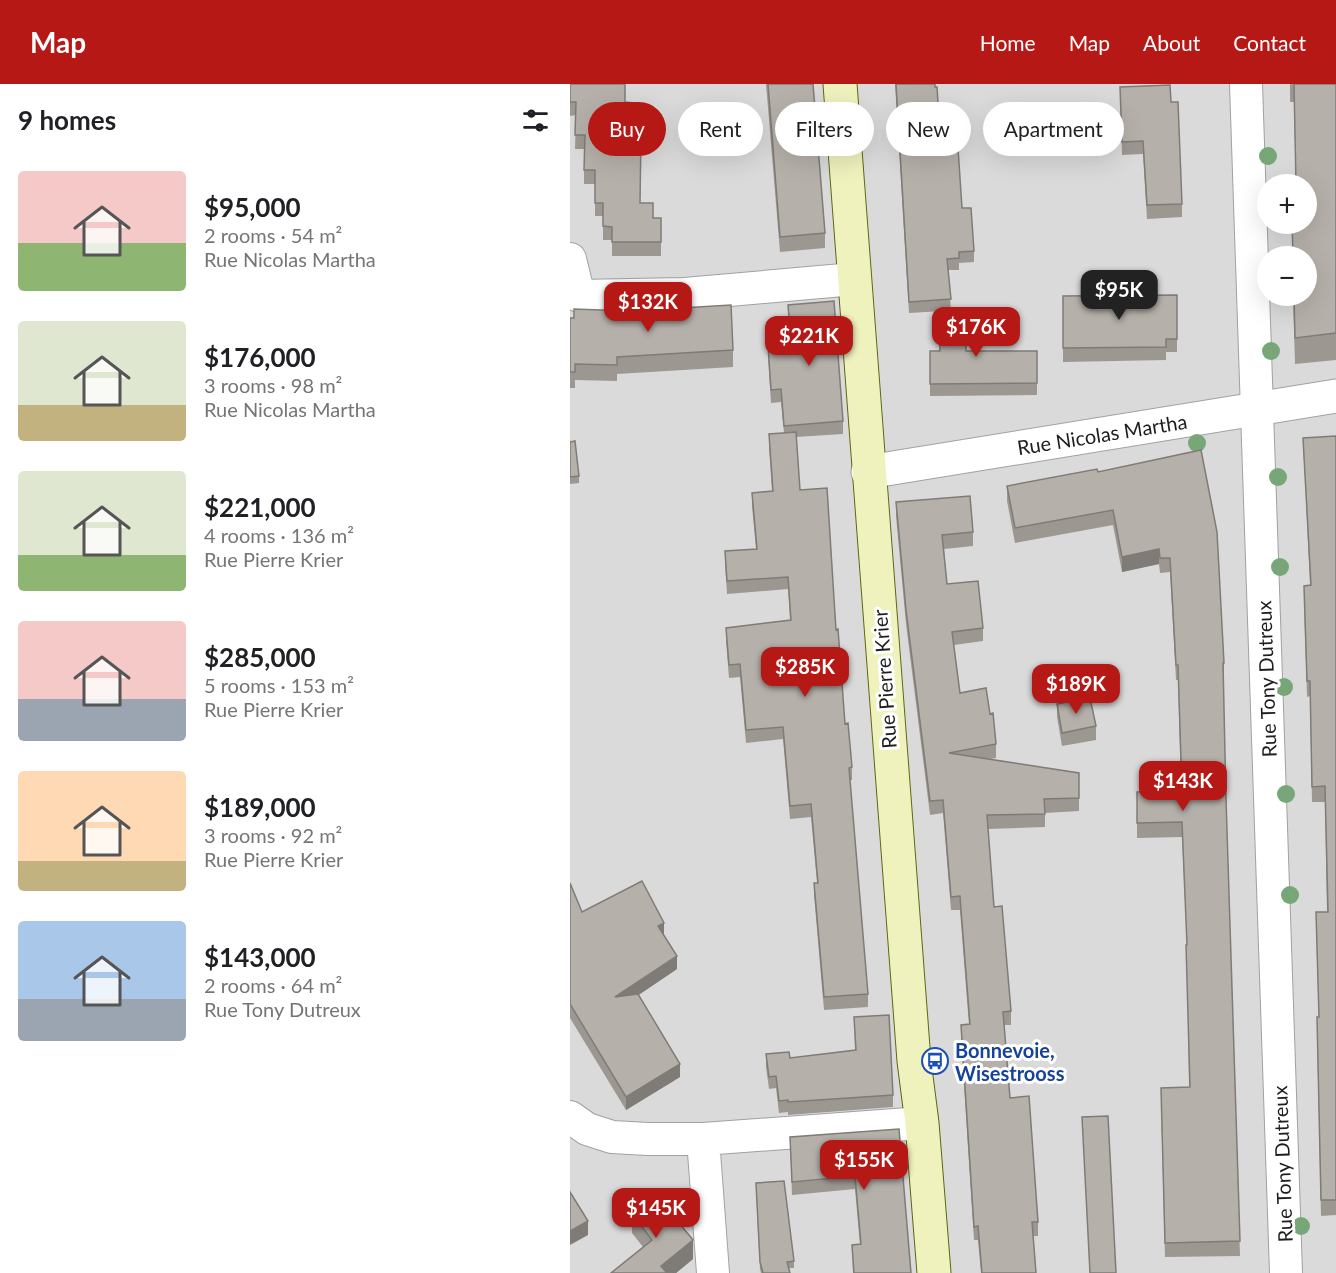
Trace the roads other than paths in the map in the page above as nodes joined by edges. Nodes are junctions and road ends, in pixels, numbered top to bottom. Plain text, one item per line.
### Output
1 (840, 84) edge
2 (1246, 84) edge
3 (570, 259) edge
4 (854, 279) junction
5 (1336, 396) edge
6 (1256, 409) junction
7 (868, 472) junction
8 (570, 1117) edge
9 (922, 1123) junction
10 (703, 1138) junction
11 (713, 1273) edge
12 (934, 1273) edge
13 (1286, 1273) edge

1 - 4 main road, Rue Pierre Krier
2 - 6 street, Rue Tony Dutreux
3 - 4 street
4 - 7 main road, Rue Pierre Krier
5 - 6 street, Rue Nicolas Martha
6 - 7 street, Rue Nicolas Martha
6 - 13 street, Rue Tony Dutreux
7 - 9 main road, Rue Pierre Krier
8 - 10 street
9 - 10 street
9 - 12 main road, Rue Pierre Krier
10 - 11 street

